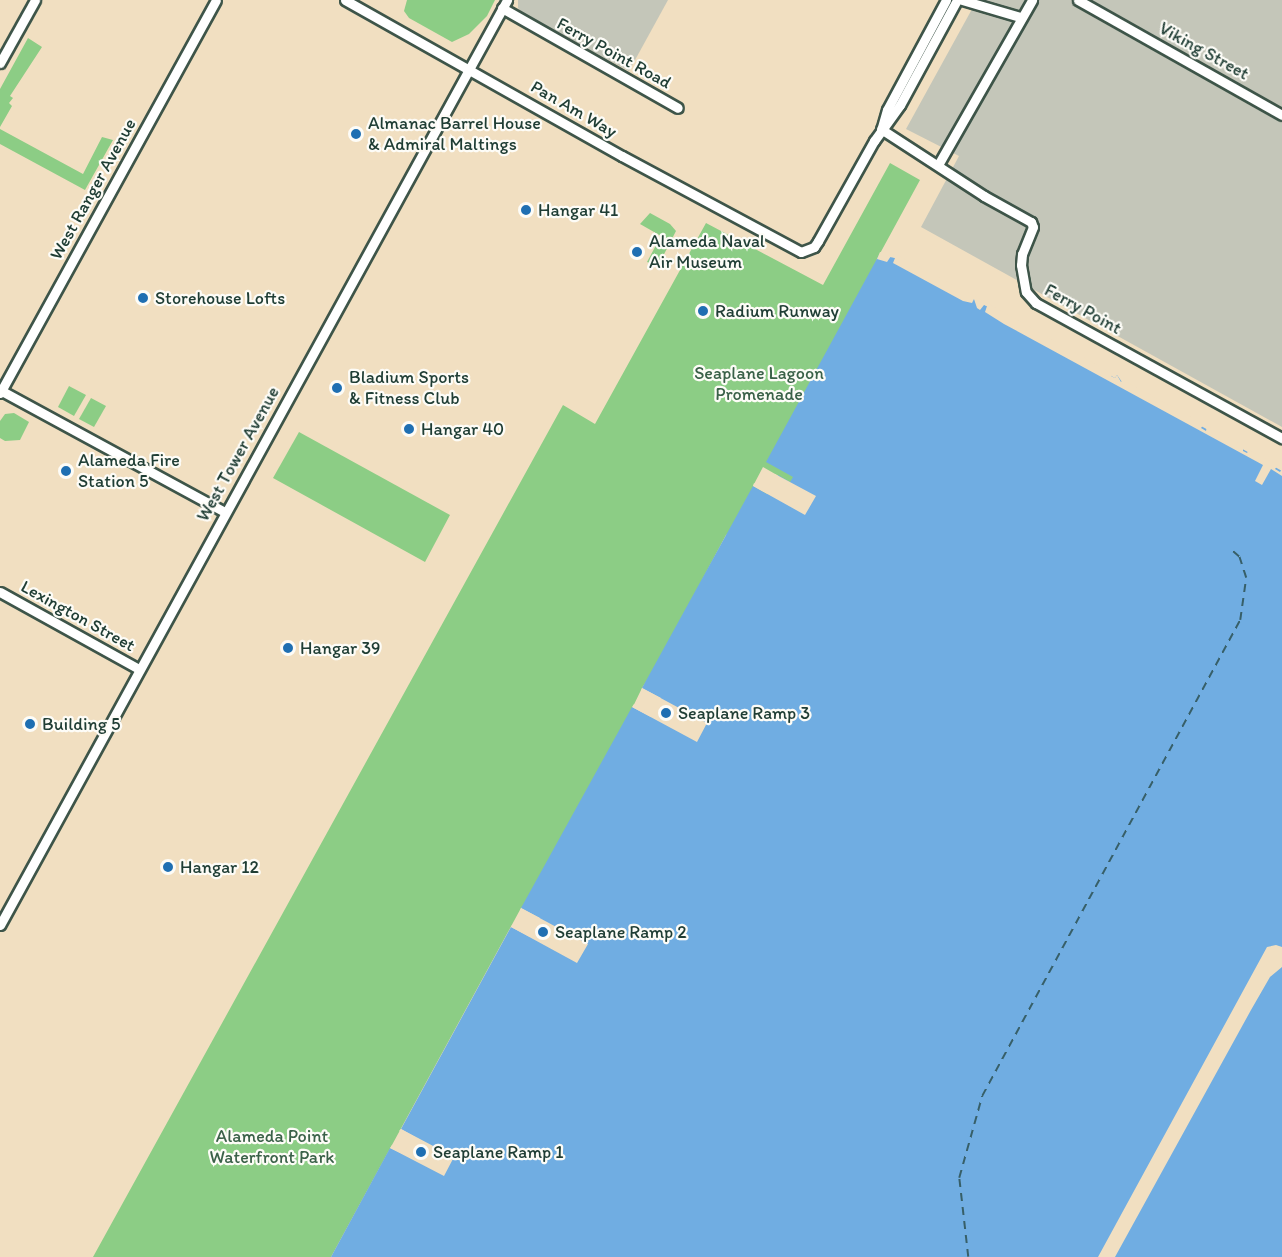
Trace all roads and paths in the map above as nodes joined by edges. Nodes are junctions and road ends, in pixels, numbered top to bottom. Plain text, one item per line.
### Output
1 (35, 0) edge
2 (216, 0) edge
3 (345, 0) edge
4 (946, 0) edge
5 (960, 0) edge
6 (1032, 0) edge
7 (1078, 0) edge
8 (504, 4) edge
9 (1020, 17) junction
10 (0, 63) edge
11 (469, 68) junction
12 (678, 108) dead end
13 (1282, 115) edge
14 (881, 129) junction
15 (938, 165) junction
16 (0, 391) edge
17 (1282, 438) edge
18 (225, 512) junction
19 (0, 592) edge
20 (139, 669) junction
21 (0, 925) edge

1 - 10 street
2 - 16 street, West Ranger Avenue
3 - 11 street, Pan Am Way
4 - 14 street
5 - 9 street
5 - 14 street
6 - 9 street
7 - 13 street, Viking Street
8 - 11 street, West Tower Avenue
8 - 12 street, Ferry Point Road
9 - 15 street
11 - 14 street, Pan Am Way
11 - 18 street, West Tower Avenue
14 - 15 street, Ferry Point
15 - 17 street, Ferry Point
16 - 18 street
18 - 20 street, West Tower Avenue
19 - 20 street, Lexington Street
20 - 21 street, West Tower Avenue

